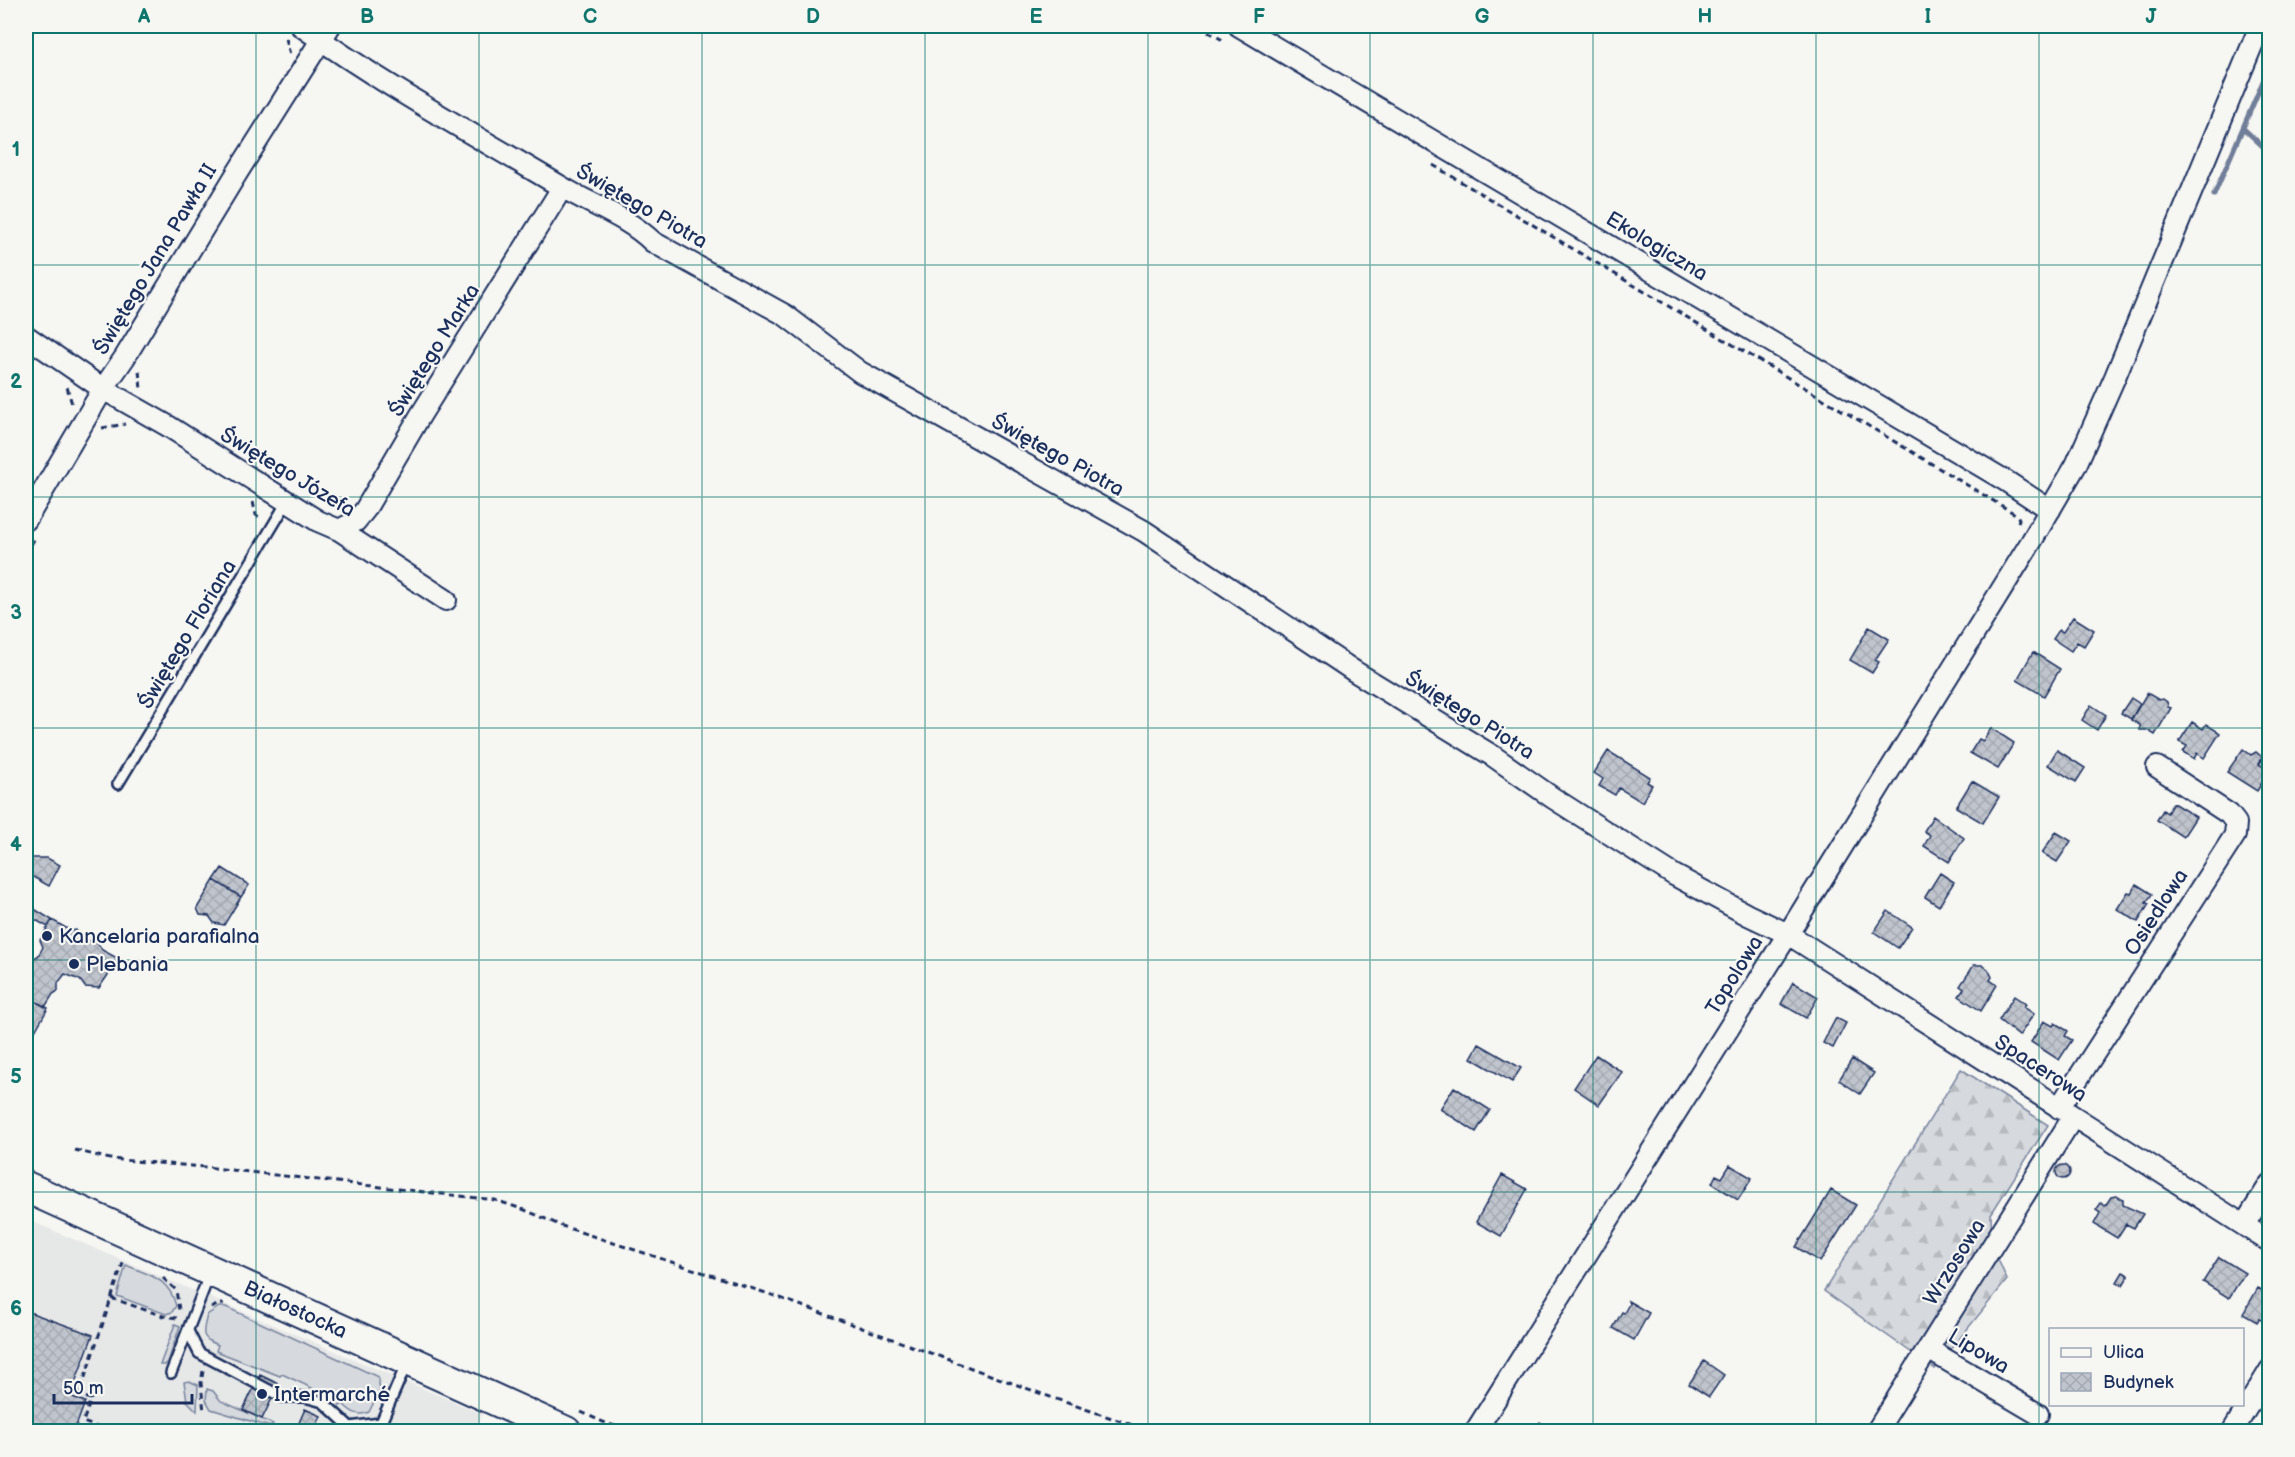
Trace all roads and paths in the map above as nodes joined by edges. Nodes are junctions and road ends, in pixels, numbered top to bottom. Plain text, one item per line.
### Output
1 (300, 26) edge
2 (1199, 26) edge
3 (1239, 26) edge
4 (2260, 26) edge
5 (325, 32) edge
6 (1229, 44) dead end
7 (1425, 160) dead end
8 (562, 188) junction
9 (26, 336) edge
10 (72, 368) junction
11 (103, 389) junction
12 (73, 410) dead end
13 (127, 424) dead end
14 (99, 431) dead end
15 (252, 501) dead end
16 (287, 502) junction
17 (2050, 510) junction
18 (2017, 515) dead end
19 (272, 526) junction
20 (32, 527) edge
21 (339, 530) junction
22 (26, 554) edge
23 (446, 600) dead end
24 (2157, 766) dead end
25 (118, 784) dead end
26 (1788, 934) junction
27 (2066, 1113) junction
28 (75, 1150) dead end
29 (2270, 1184) edge
30 (26, 1187) edge
31 (2244, 1225) junction
32 (2270, 1242) edge
33 (114, 1255) dead end
34 (211, 1271) junction
35 (156, 1275) dead end
36 (111, 1298) junction
37 (227, 1305) dead end
38 (210, 1308) dead end
39 (188, 1331) junction
40 (1928, 1349) junction
41 (408, 1360) junction
42 (2270, 1370) edge
43 (203, 1371) dead end
44 (171, 1373) dead end
45 (204, 1412) dead end
46 (2038, 1414) dead end
47 (379, 1427) edge
48 (110, 1431) edge
49 (566, 1431) edge
50 (1153, 1431) edge
51 (1475, 1431) edge
52 (1876, 1431) edge
53 (2232, 1431) edge

1 - 5 street, Świętego Piotra
2 - 6 path
3 - 17 street, Ekologiczna
4 - 17 street, Topolowa
5 - 8 street, Świętego Piotra
5 - 11 street, Świętego Jana Pawła II
7 - 18 path
8 - 21 street, Świętego Marka
8 - 26 street, Świętego Piotra
9 - 10 street, Świętego Józefa
10 - 11 street, Świętego Józefa
10 - 12 path
11 - 16 street, Świętego Józefa
11 - 20 street, Świętego Jana Pawła II
13 - 14 path
15 - 19 path
16 - 19 lane, Świętego Floriana
16 - 21 street, Świętego Józefa
17 - 26 street, Topolowa
19 - 25 lane, Świętego Floriana
20 - 22 path
21 - 23 street, Świętego Józefa
24 - 27 street, Osiedlowa
26 - 27 street, Spacerowa
26 - 51 street, Topolowa
27 - 31 street, Spacerowa
27 - 40 street, Wrzosowa
28 - 50 path
29 - 31 street
30 - 34 main road, Białostocka
31 - 32 street, Spacerowa
33 - 36 path
34 - 39 lane
34 - 41 main road, Białostocka
35 - 36 path
36 - 48 path
37 - 38 path
39 - 44 lane
39 - 47 lane
40 - 46 street, Lipowa
40 - 52 street, Wrzosowa
41 - 47 lane
41 - 49 main road, Białostocka
42 - 53 street
43 - 45 path

